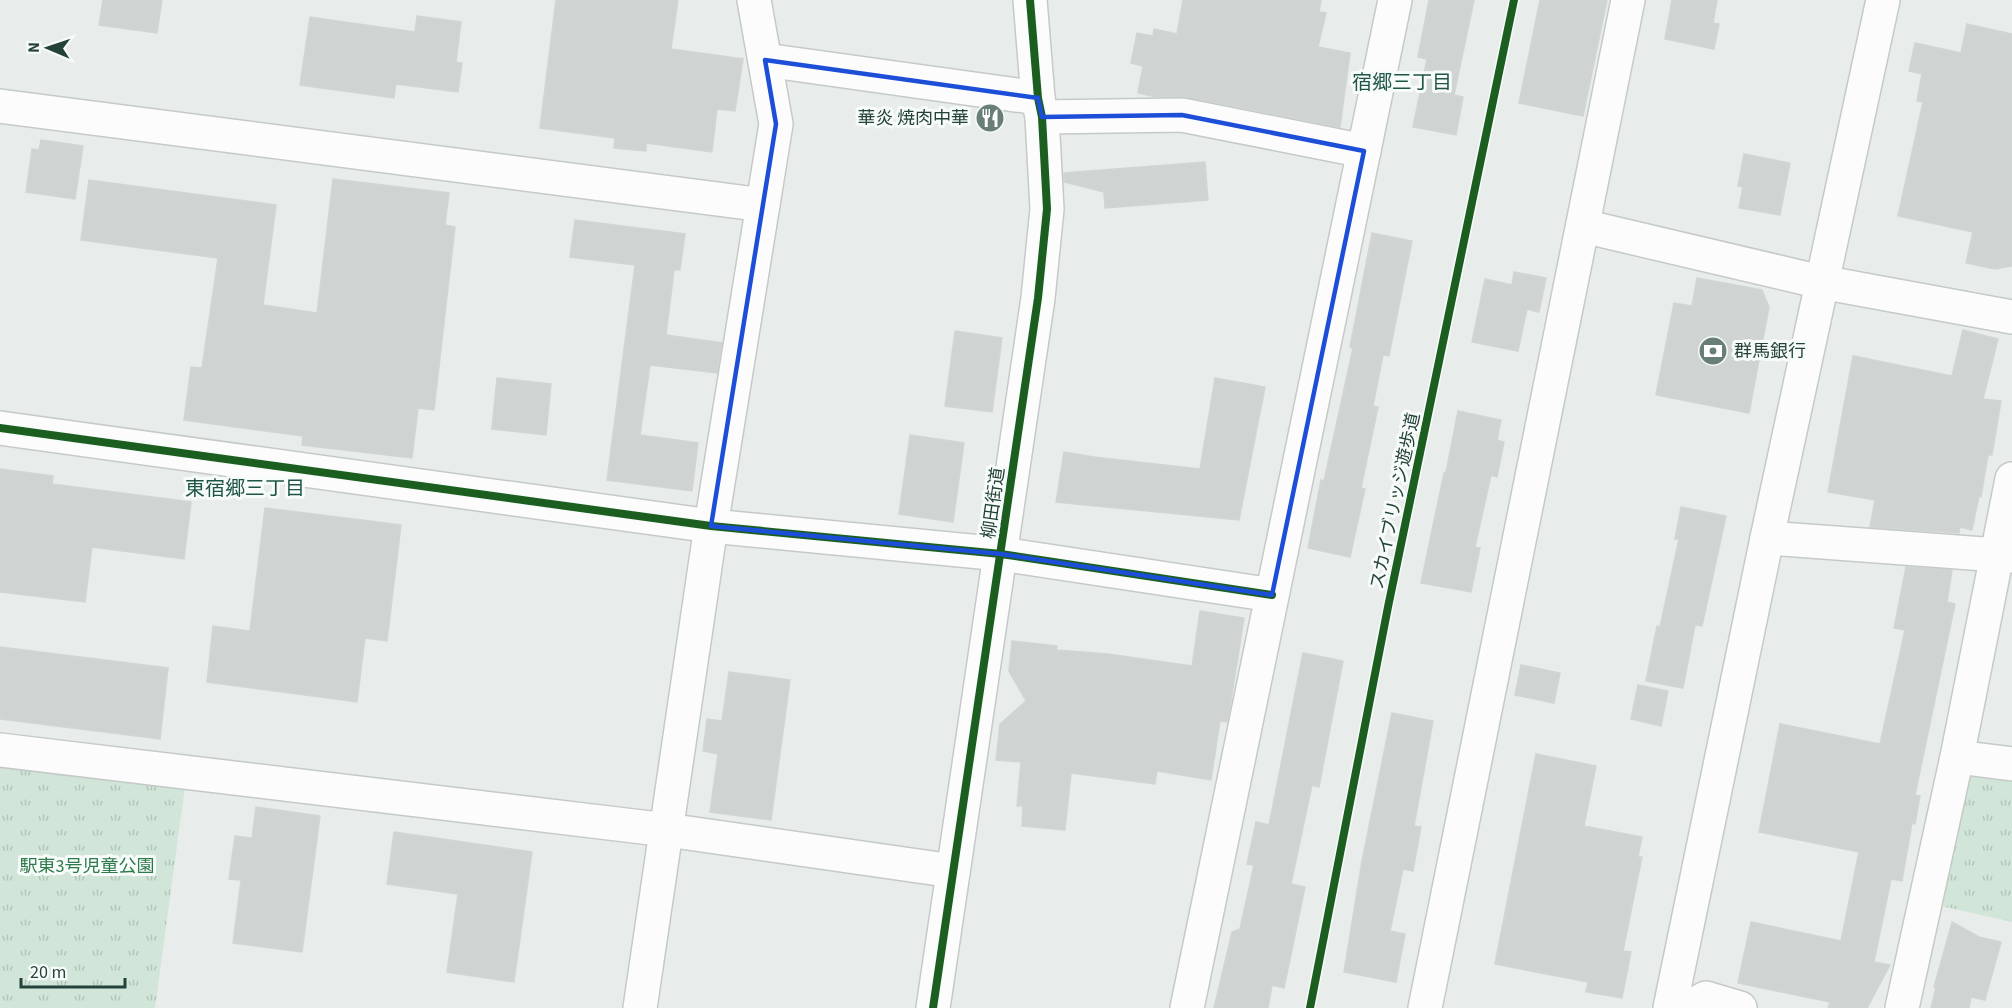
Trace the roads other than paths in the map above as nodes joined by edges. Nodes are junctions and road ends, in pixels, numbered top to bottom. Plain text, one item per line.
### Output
1 (754, 0) edge
2 (1030, 0) edge
3 (1395, 0) edge
4 (1628, 0) edge
5 (1883, 0) edge
6 (765, 60) junction
7 (0, 106) edge
8 (1040, 107) junction
9 (1364, 151) junction
10 (763, 205) junction
11 (1582, 226) junction
12 (1821, 282) junction
13 (2012, 317) edge
14 (0, 428) edge
15 (2012, 479) edge
16 (711, 526) junction
17 (1767, 538) junction
18 (1001, 554) junction
19 (2005, 555) edge
20 (1272, 595) junction
21 (0, 750) edge
22 (1957, 757) junction
23 (2012, 764) edge
24 (667, 830) junction
25 (953, 871) junction
26 (640, 1008) edge
27 (933, 1008) edge
28 (1187, 1008) edge
29 (1425, 1008) edge
30 (1670, 1008) edge
31 (1688, 1008) edge
32 (1740, 1008) edge
33 (1902, 1008) edge

1 - 6 street
2 - 8 street, 柳田街道
3 - 9 street
4 - 11 street
5 - 12 street
6 - 8 street
6 - 10 street
7 - 10 street
8 - 9 street
8 - 18 street, 柳田街道
9 - 20 street
10 - 16 street
11 - 12 street
11 - 29 street
12 - 13 street
12 - 17 street
14 - 16 street
15 - 19 street
16 - 18 street
16 - 24 street
17 - 19 street
17 - 30 street
18 - 20 street
18 - 25 street, 柳田街道
19 - 22 street
20 - 28 street
21 - 24 street
22 - 23 street
22 - 33 street
24 - 25 street
24 - 26 street
25 - 27 street, 柳田街道
31 - 32 street

